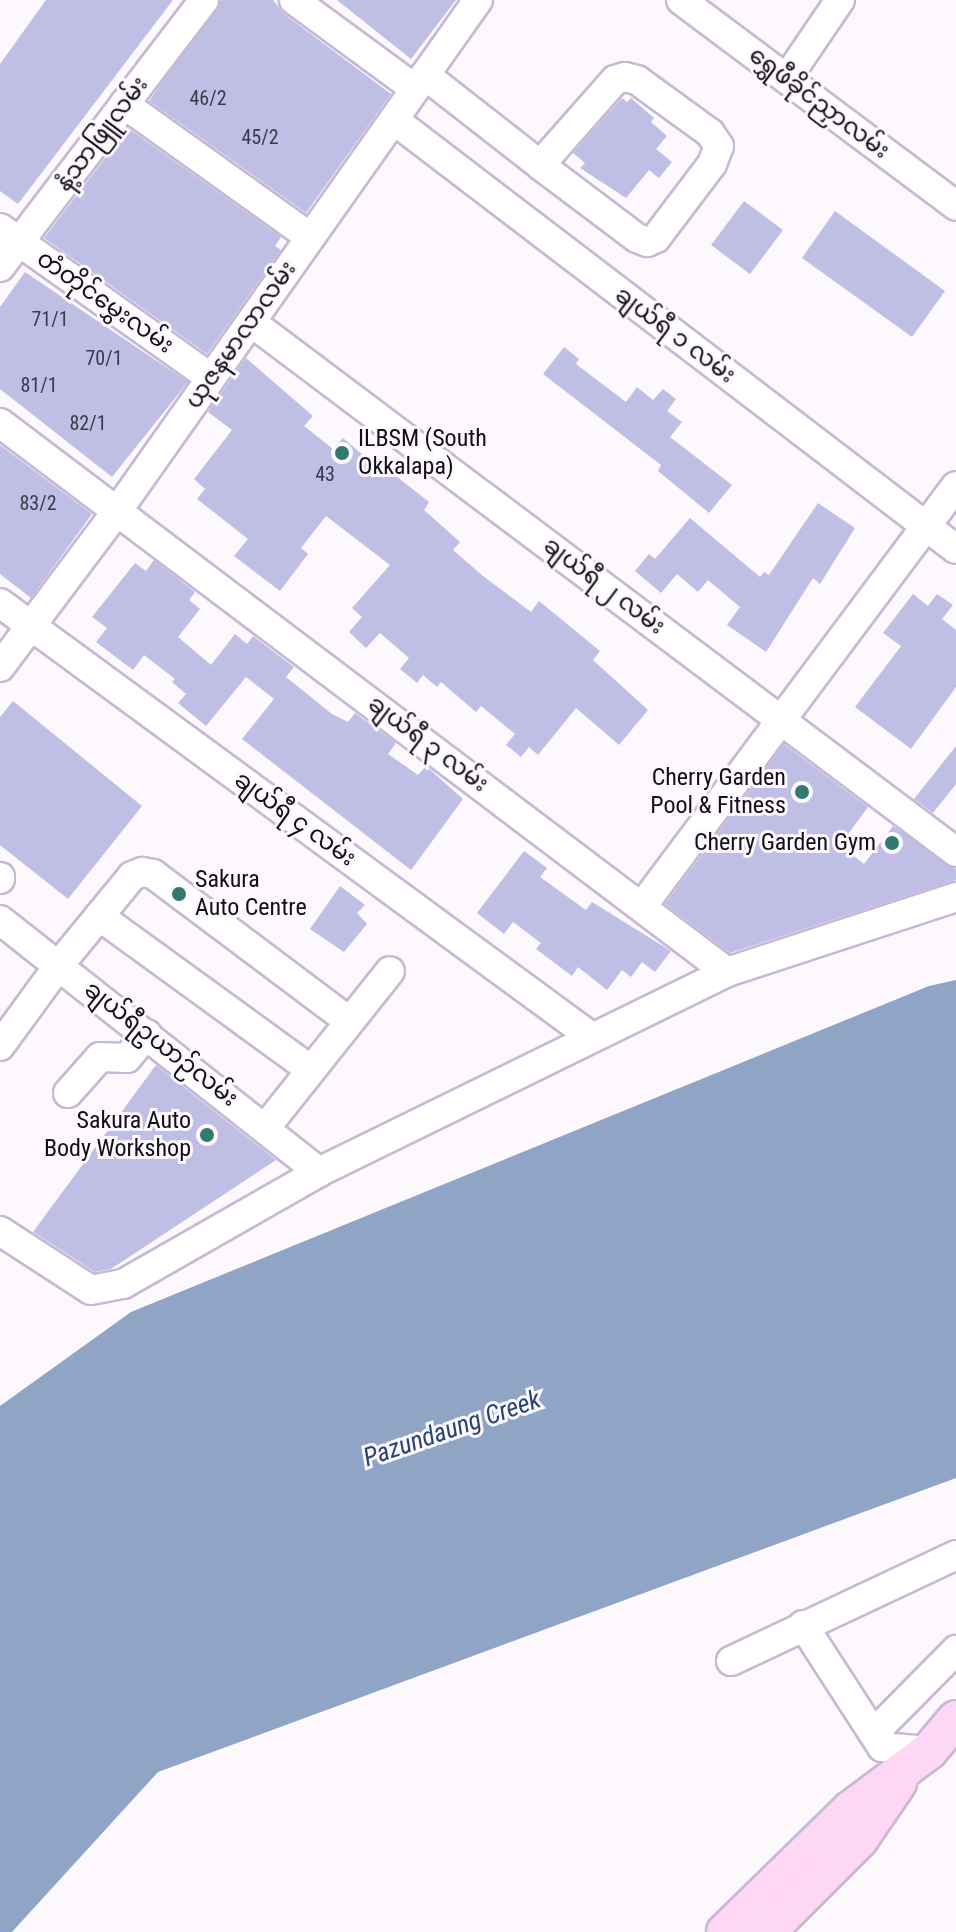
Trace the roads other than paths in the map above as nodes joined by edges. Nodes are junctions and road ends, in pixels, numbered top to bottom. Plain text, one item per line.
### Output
1 (204, 0) edge
2 (294, 0) edge
3 (478, 0) edge
4 (681, 0) edge
5 (840, 0) edge
6 (787, 78) junction
7 (420, 82) junction
8 (124, 104) junction
9 (394, 120) junction
10 (540, 165) junction
11 (956, 206) edge
12 (10, 235) edge
13 (310, 237) junction
14 (0, 267) edge
15 (251, 322) junction
16 (210, 377) junction
17 (0, 423) edge
18 (956, 486) edge
19 (123, 514) junction
20 (926, 526) junction
21 (956, 549) edge
22 (0, 603) edge
23 (33, 627) junction
24 (0, 667) edge
25 (781, 719) junction
26 (956, 852) edge
27 (956, 897) edge
28 (643, 905) junction
29 (99, 916) junction
30 (0, 920) edge
31 (59, 965) junction
32 (390, 971) dead end
33 (727, 972) junction
34 (349, 1021) junction
35 (147, 1034) junction
36 (590, 1036) junction
37 (0, 1046) edge
38 (311, 1070) junction
39 (68, 1093) dead end
40 (266, 1127) junction
41 (319, 1172) junction
42 (4, 1243) edge
43 (956, 1555) edge
44 (803, 1625) junction
45 (956, 1650) edge
46 (731, 1661) dead end
47 (956, 1719) edge
48 (874, 1733) junction
49 (917, 1761) junction
50 (725, 1932) edge
51 (767, 1932) edge

1 - 8 street, နံ့သာဖြူလမ်း
2 - 7 street
3 - 7 street, ယုဇနမာလာလမ်း
4 - 6 street, ရွှေဖီခိုင်ညှာလမ်း
5 - 6 street
6 - 11 street, ရွှေဖီခိုင်ညှာလမ်း
7 - 9 street, ယုဇနမာလာလမ်း
7 - 10 street
8 - 12 street, နံ့သာဖြူလမ်း
8 - 13 street
9 - 13 street, ယုဇနမာလာလမ်း
9 - 20 street, ချယ်ရီ ၁ လမ်း
10 - 10 street
12 - 14 street, နံ့သာဖြူလမ်း
12 - 16 street, တံတိုင်မွှေးလမ်း
13 - 15 street, ယုဇနမာလာလမ်း
15 - 16 street, ယုဇနမာလာလမ်း
15 - 25 street, ချယ်ရီ ၂ လမ်း
16 - 19 street, ယုဇနမာလာလမ်း
17 - 19 street
18 - 20 street
19 - 23 street, ယုဇနမာလာလမ်း
19 - 28 street, ချယ်ရီ ၃ လမ်း
20 - 21 street, ချယ်ရီ ၁ လမ်း
20 - 25 street
22 - 23 street, ချယ်ရီ ၄ လမ်း
23 - 24 street, ယုဇနမာလာလမ်း
23 - 36 street, ချယ်ရီ ၄ လမ်း
25 - 26 street, ချယ်ရီ ၂ လမ်း
25 - 28 street
27 - 33 street
28 - 33 street, ချယ်ရီ ၃ လမ်း
29 - 31 street
29 - 34 street
29 - 38 street
30 - 31 street, ချယ်ရီဥယာဉ်လမ်း
31 - 35 street, ချယ်ရီဥယာဉ်လမ်း
31 - 37 street
32 - 34 street
33 - 36 street
34 - 38 street
35 - 39 street
35 - 40 street, ချယ်ရီဥယာဉ်လမ်း
36 - 41 street
38 - 40 street
40 - 41 street, ချယ်ရီဥယာဉ်လမ်း
41 - 42 street
43 - 44 street
44 - 46 street
44 - 48 street
45 - 48 street
47 - 49 main road
48 - 49 street
49 - 50 main road
49 - 51 main road

